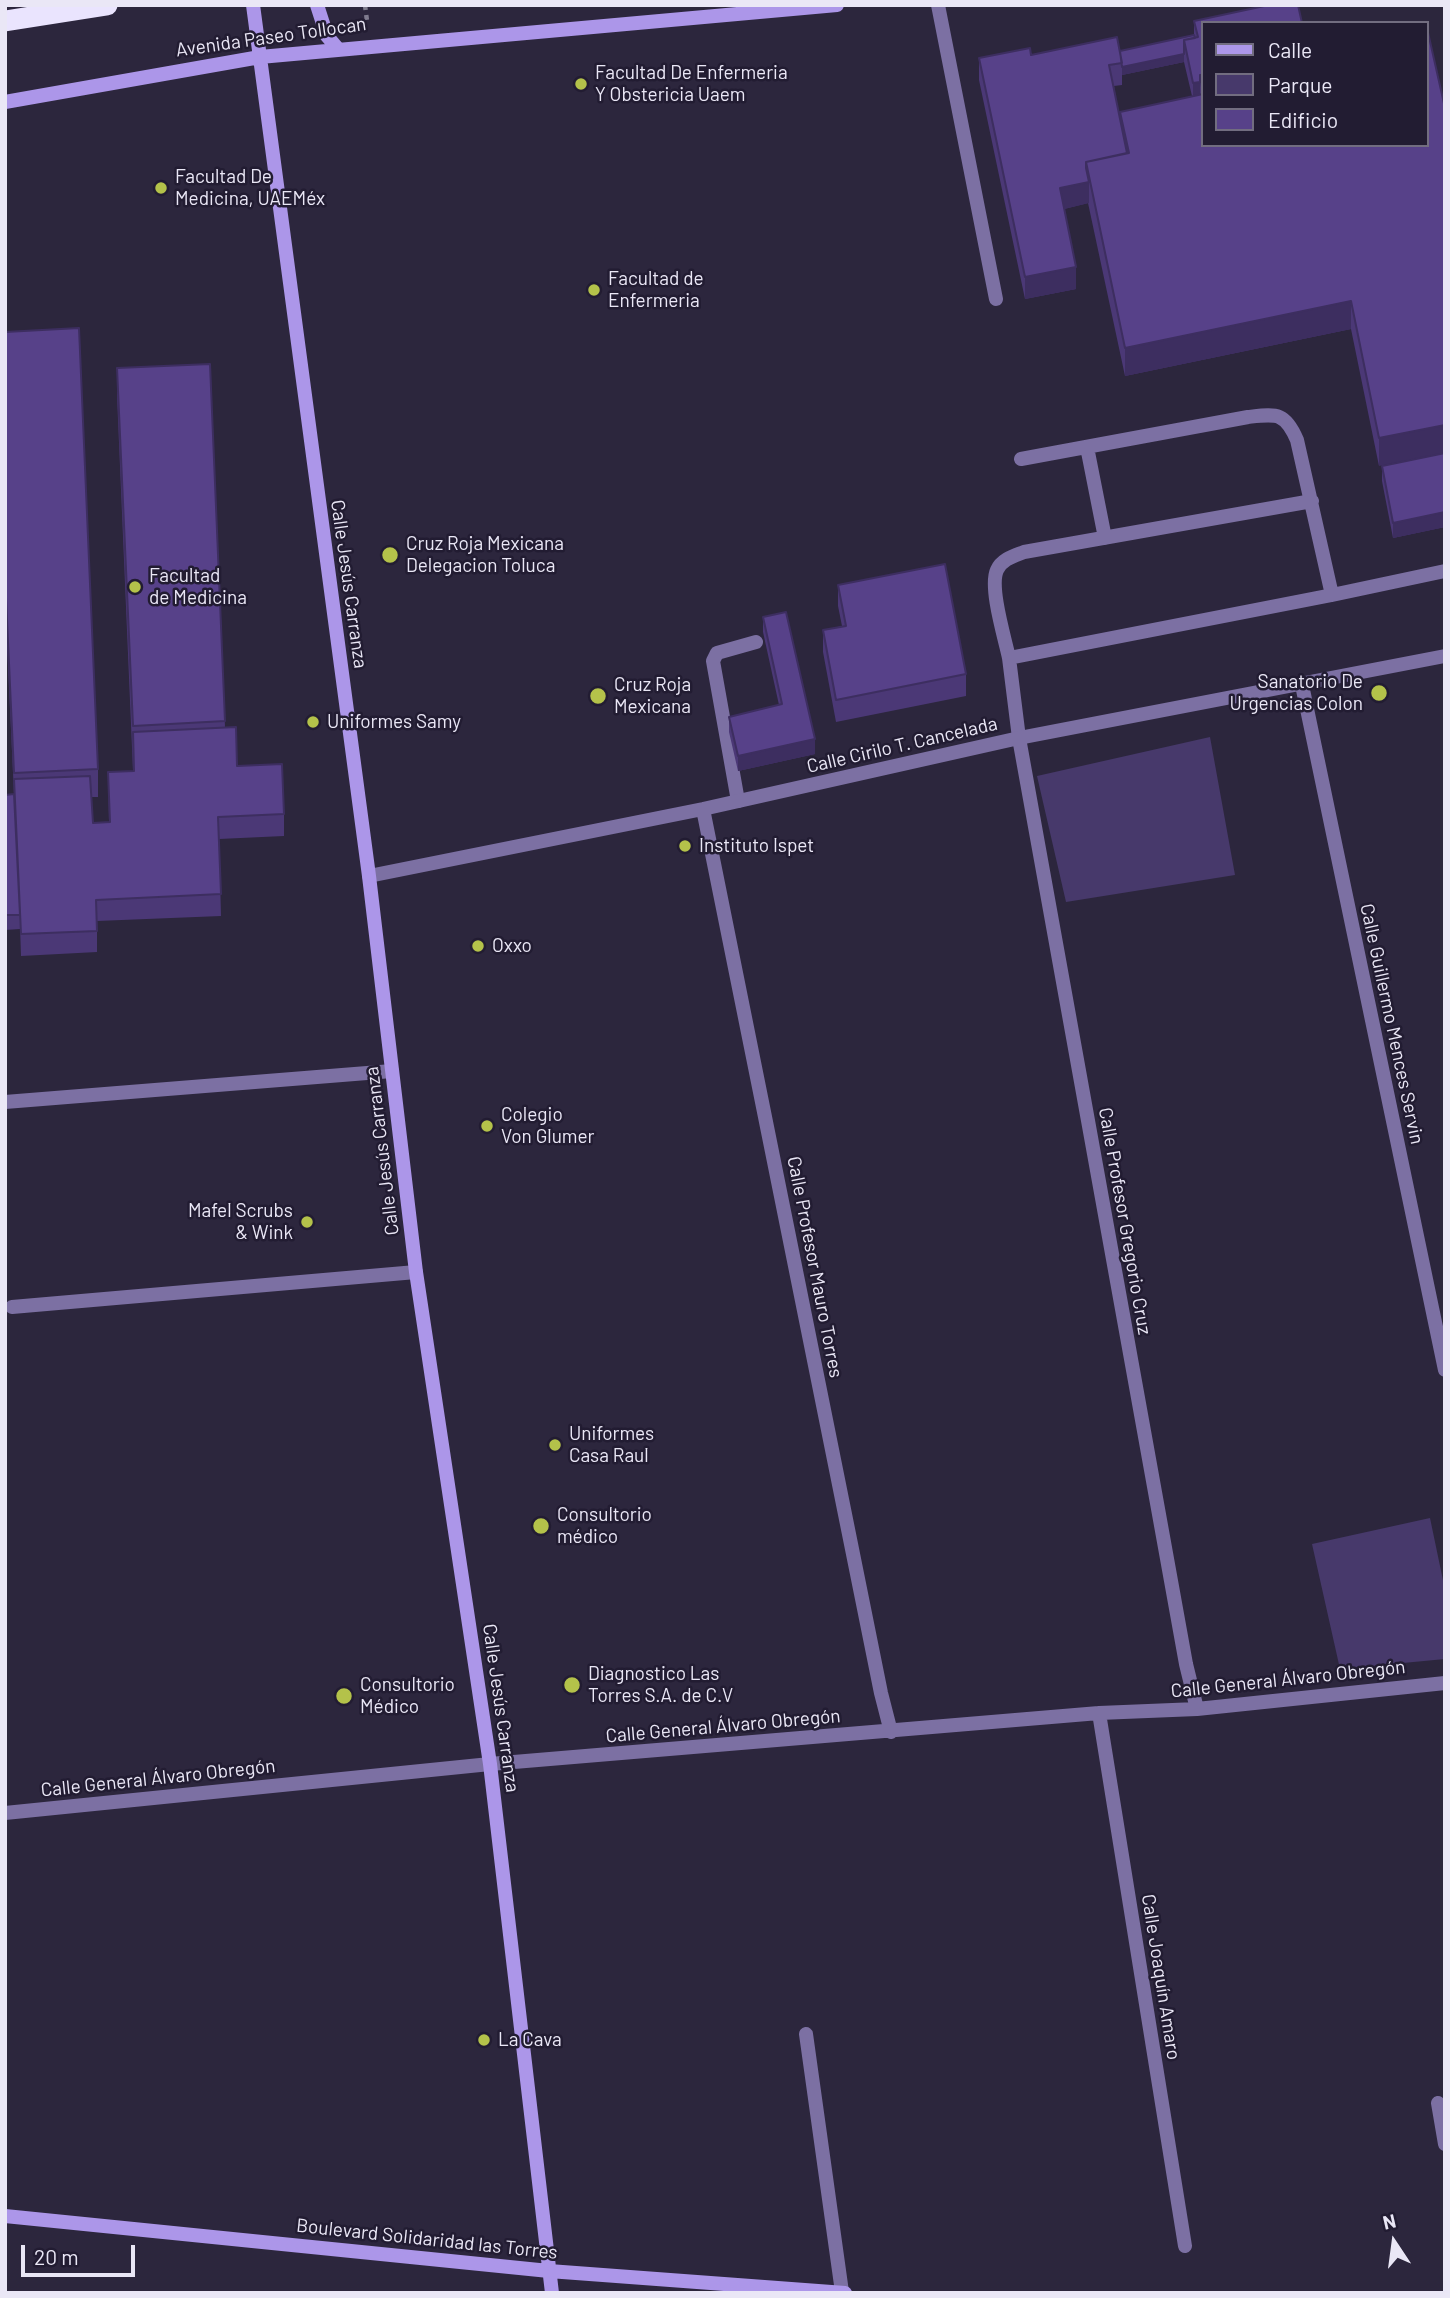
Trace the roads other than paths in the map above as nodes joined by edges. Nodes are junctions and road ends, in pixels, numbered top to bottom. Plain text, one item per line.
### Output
1 (107, 5) edge
2 (253, 5) edge
3 (317, 5) edge
4 (837, 5) edge
5 (938, 5) edge
6 (5, 21) edge
7 (338, 48) junction
8 (260, 57) junction
9 (5, 102) edge
10 (996, 299) dead end
11 (1087, 447) junction
12 (1021, 459) dead end
13 (1312, 501) junction
14 (1105, 538) junction
15 (1445, 571) edge
16 (1332, 595) junction
17 (756, 642) dead end
18 (1445, 656) edge
19 (1009, 658) junction
20 (1302, 685) junction
21 (1019, 738) junction
22 (738, 802) junction
23 (704, 809) junction
24 (369, 876) junction
25 (392, 1071) junction
26 (5, 1102) edge
27 (416, 1272) junction
28 (12, 1307) dead end
29 (1445, 1370) edge
30 (1445, 1683) edge
31 (1197, 1709) junction
32 (1099, 1713) junction
33 (891, 1732) junction
34 (490, 1764) junction
35 (5, 1813) edge
36 (806, 2034) dead end
37 (1438, 2103) dead end
38 (1445, 2144) edge
39 (5, 2217) edge
40 (1185, 2246) dead end
41 (549, 2271) junction
42 (843, 2292) edge
43 (552, 2293) edge

1 - 6 highway
2 - 8 main road, Calle Jesús Carranza
3 - 7 main road
4 - 7 main road, Avenida Paseo Tollocan
5 - 10 street
7 - 8 main road, Avenida Paseo Tollocan
8 - 9 main road, Avenida Paseo Tollocan
8 - 24 main road, Calle Jesús Carranza
11 - 12 street
11 - 13 street
11 - 14 street
13 - 14 street
13 - 16 street
14 - 19 street, Calle Profesor Gregorio Cruz
15 - 16 street
16 - 19 street
17 - 22 street
18 - 20 street, Calle Cirilo T. Cancelada
19 - 21 street, Calle Profesor Gregorio Cruz
20 - 21 street, Calle Cirilo T. Cancelada
20 - 29 street, Calle Guillermo Mences Servin
21 - 22 street, Calle Cirilo T. Cancelada
21 - 31 street, Calle Profesor Gregorio Cruz
22 - 23 street, Calle Cirilo T. Cancelada
23 - 24 street, Calle Cirilo T. Cancelada
23 - 33 street, Calle Profesor Mauro Torres
24 - 25 main road, Calle Jesús Carranza
25 - 26 street
25 - 27 main road, Calle Jesús Carranza
27 - 28 street
27 - 34 main road, Calle Jesús Carranza
30 - 31 street, Calle General Álvaro Obregón
31 - 32 street, Calle General Álvaro Obregón
32 - 33 street, Calle General Álvaro Obregón
32 - 40 street, Calle Joaquín Amaro
33 - 34 street, Calle General Álvaro Obregón
34 - 35 street, Calle General Álvaro Obregón
34 - 41 main road, Calle Jesús Carranza
36 - 42 street
37 - 38 street
39 - 41 main road, Boulevard Solidaridad las Torres
41 - 42 main road, Boulevard Solidaridad las Torres
41 - 43 main road, Calle Jesús Carranza

